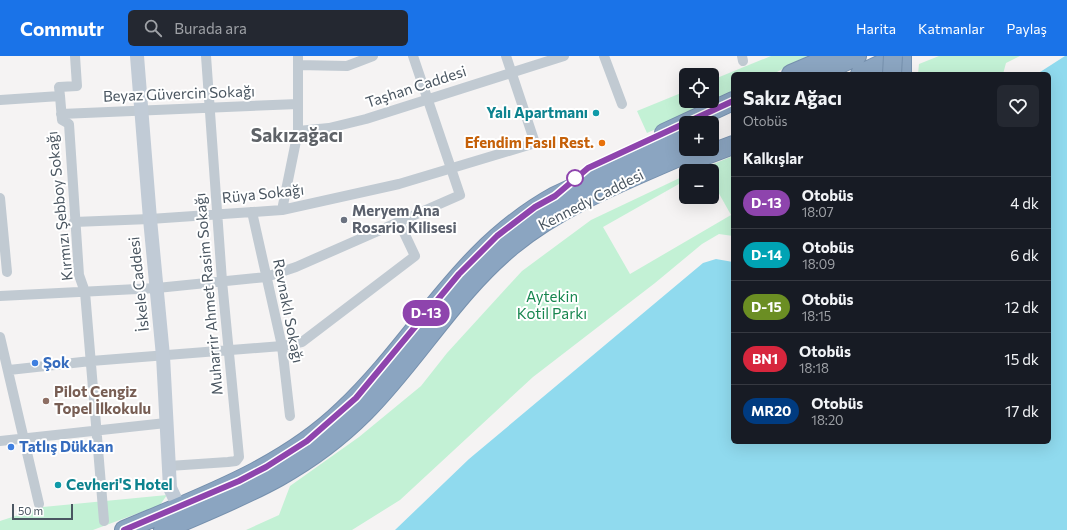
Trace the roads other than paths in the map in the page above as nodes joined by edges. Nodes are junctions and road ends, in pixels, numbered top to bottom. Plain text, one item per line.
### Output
1 (75, 56) edge
2 (137, 56) edge
3 (206, 56) edge
4 (373, 56) edge
5 (413, 56) edge
6 (506, 56) edge
7 (564, 56) edge
8 (604, 56) edge
9 (857, 56) edge
10 (902, 56) edge
11 (298, 61) edge
12 (824, 62) edge
13 (887, 65) edge
14 (511, 72) junction
15 (796, 72) edge
16 (866, 72) edge
17 (902, 72) edge
18 (59, 92) junction
19 (428, 98) junction
20 (0, 100) edge
21 (731, 102) edge
22 (298, 104) junction
23 (622, 104) dead end
24 (209, 107) junction
25 (140, 110) junction
26 (61, 114) junction
27 (731, 114) edge
28 (719, 120) edge
29 (298, 132) junction
30 (731, 134) edge
31 (679, 138) edge
32 (719, 139) edge
33 (731, 146) edge
34 (681, 156) edge
35 (452, 169) junction
36 (626, 181) junction
37 (555, 196) junction
38 (0, 198) edge
39 (282, 210) junction
40 (252, 212) junction
41 (217, 214) junction
42 (150, 219) junction
43 (74, 222) junction
44 (399, 222) junction
45 (7, 272) dead end
46 (266, 277) junction
47 (222, 281) junction
48 (157, 288) junction
49 (85, 292) junction
50 (0, 296) edge
51 (0, 337) edge
52 (282, 346) junction
53 (1, 348) edge
54 (228, 351) junction
55 (163, 356) junction
56 (91, 361) junction
57 (9, 370) junction
58 (290, 416) dead end
59 (166, 423) junction
60 (97, 430) junction
61 (23, 438) junction
62 (0, 441) edge
63 (169, 466) junction
64 (39, 504) dead end
65 (179, 507) junction
66 (104, 521) dead end
67 (124, 530) edge
68 (163, 530) edge

1 - 18 street
2 - 25 street, İskele Caddesi
3 - 24 street, Muharrir Ahmet Rasim Sokağı
4 - 11 street
5 - 19 street
6 - 14 street
7 - 14 street, Taşhan Caddesi
8 - 23 street
9 - 12 highway
10 - 17 highway
11 - 22 street
12 - 15 highway
13 - 16 highway
14 - 19 street, Taşhan Caddesi
14 - 35 street, Rüya Sokağı
18 - 20 street
18 - 26 street, Kırmızı Şebboy Sokağı
19 - 29 street, Taşhan Caddesi
19 - 35 street
21 - 37 highway
22 - 24 street, Beyaz Güvercin Sokağı
22 - 29 street
24 - 25 street, Beyaz Güvercin Sokağı
24 - 41 street, Muharrir Ahmet Rasim Sokağı
25 - 26 street, Beyaz Güvercin Sokağı
25 - 42 street, İskele Caddesi
26 - 43 street, Kırmızı Şebboy Sokağı
27 - 28 highway
29 - 39 street
30 - 32 highway
31 - 37 highway, Kennedy Caddesi
33 - 36 highway
34 - 36 highway, Kennedy Caddesi
35 - 39 street, Rüya Sokağı
35 - 44 street
36 - 68 highway, Kennedy Caddesi
37 - 65 highway, Kennedy Caddesi
38 - 45 street
39 - 40 street, Rüya Sokağı
40 - 41 street, Rüya Sokağı
40 - 46 street, Revnaklı Sokağı
41 - 42 street, Rüya Sokağı
41 - 47 street, Muharrir Ahmet Rasim Sokağı
42 - 43 street, Rüya Sokağı
42 - 48 street, İskele Caddesi
43 - 49 street, Kırmızı Şebboy Sokağı
44 - 46 street
44 - 52 street
46 - 47 street
46 - 52 street, Revnaklı Sokağı
47 - 48 street
47 - 54 street, Muharrir Ahmet Rasim Sokağı
48 - 49 street
48 - 55 street, İskele Caddesi
49 - 50 street
49 - 56 street, Kırmızı Şebboy Sokağı
51 - 53 street
52 - 54 street
52 - 58 street, Revnaklı Sokağı
53 - 57 street
54 - 55 street
54 - 63 street, Muharrir Ahmet Rasim Sokağı
55 - 56 street
55 - 59 street, İskele Caddesi
56 - 57 street
56 - 60 street, Kırmızı Şebboy Sokağı
57 - 61 street
59 - 60 street
59 - 63 street, İskele Caddesi
60 - 61 street
60 - 66 street, Kırmızı Şebboy Sokağı
61 - 62 street
61 - 64 street
63 - 65 street, İskele Caddesi
65 - 67 highway, Kennedy Caddesi

